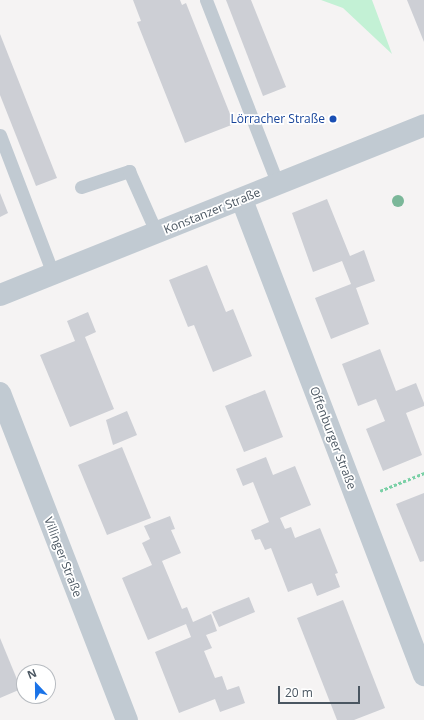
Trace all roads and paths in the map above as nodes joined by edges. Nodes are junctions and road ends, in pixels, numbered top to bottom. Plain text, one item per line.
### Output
1 (206, 0) edge
2 (424, 125) edge
3 (0, 135) edge
4 (278, 185) junction
5 (81, 187) dead end
6 (242, 200) junction
7 (157, 234) junction
8 (53, 274) junction
9 (0, 295) edge
10 (0, 393) edge
11 (424, 473) edge
12 (357, 501) junction
13 (424, 676) edge
14 (127, 720) edge

1 - 4 lane
2 - 4 street, Konstanzer Straße
3 - 8 lane
4 - 6 street, Konstanzer Straße
5 - 7 lane
6 - 7 street, Konstanzer Straße
6 - 12 street, Offenburger Straße
7 - 8 street, Konstanzer Straße
8 - 9 street, Konstanzer Straße
10 - 14 street, Villinger Straße
11 - 12 path
12 - 13 street, Offenburger Straße

